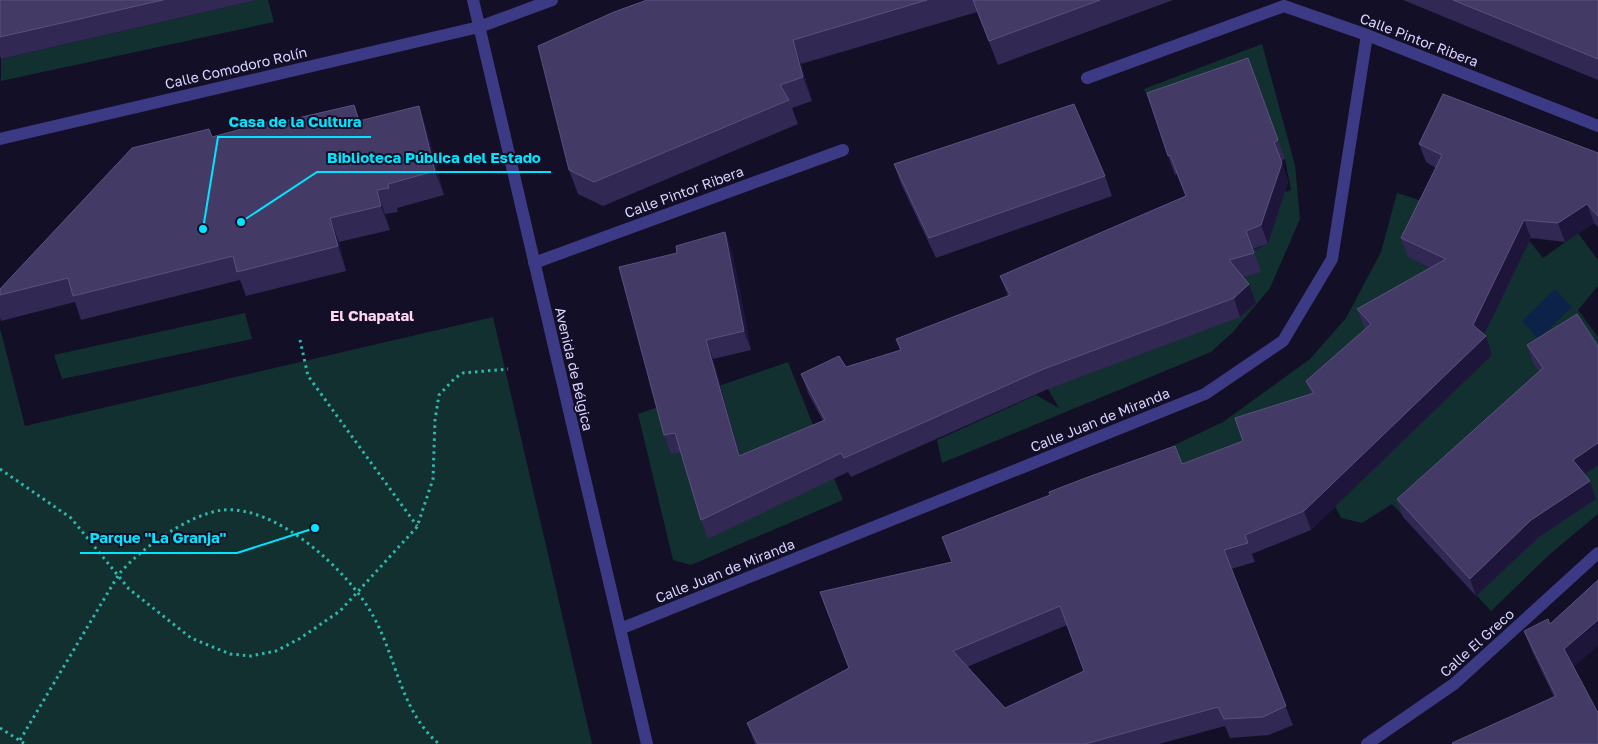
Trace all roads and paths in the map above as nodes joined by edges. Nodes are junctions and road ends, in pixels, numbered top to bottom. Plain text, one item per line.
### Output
1 (473, 0) edge
2 (552, 0) edge
3 (479, 27) junction
4 (1367, 35) junction
5 (1087, 78) dead end
6 (1598, 126) edge
7 (0, 139) edge
8 (844, 150) dead end
9 (534, 262) junction
10 (300, 340) dead end
11 (508, 369) dead end
12 (0, 469) edge
13 (417, 527) junction
14 (1598, 553) edge
15 (118, 574) junction
16 (358, 593) junction
17 (620, 629) junction
18 (0, 728) edge
19 (20, 740) junction
20 (25, 744) edge
21 (439, 744) edge
22 (647, 744) edge
23 (1367, 744) edge

1 - 3 street, Avenida de Bélgica
2 - 3 street, Calle Comodoro Rolín
3 - 7 street, Calle Comodoro Rolín
3 - 9 street, Avenida de Bélgica
4 - 5 street, Calle Pintor Ribera
4 - 6 street, Calle Pintor Ribera
4 - 17 street, Calle Juan de Miranda
8 - 9 street, Calle Pintor Ribera
9 - 17 street, Avenida de Bélgica
10 - 13 path
11 - 13 path
12 - 15 path
13 - 16 path
14 - 23 street, Calle El Greco
15 - 16 path
15 - 16 path
15 - 19 path
16 - 21 path
17 - 22 street, Avenida de Bélgica
18 - 19 path
19 - 20 path

